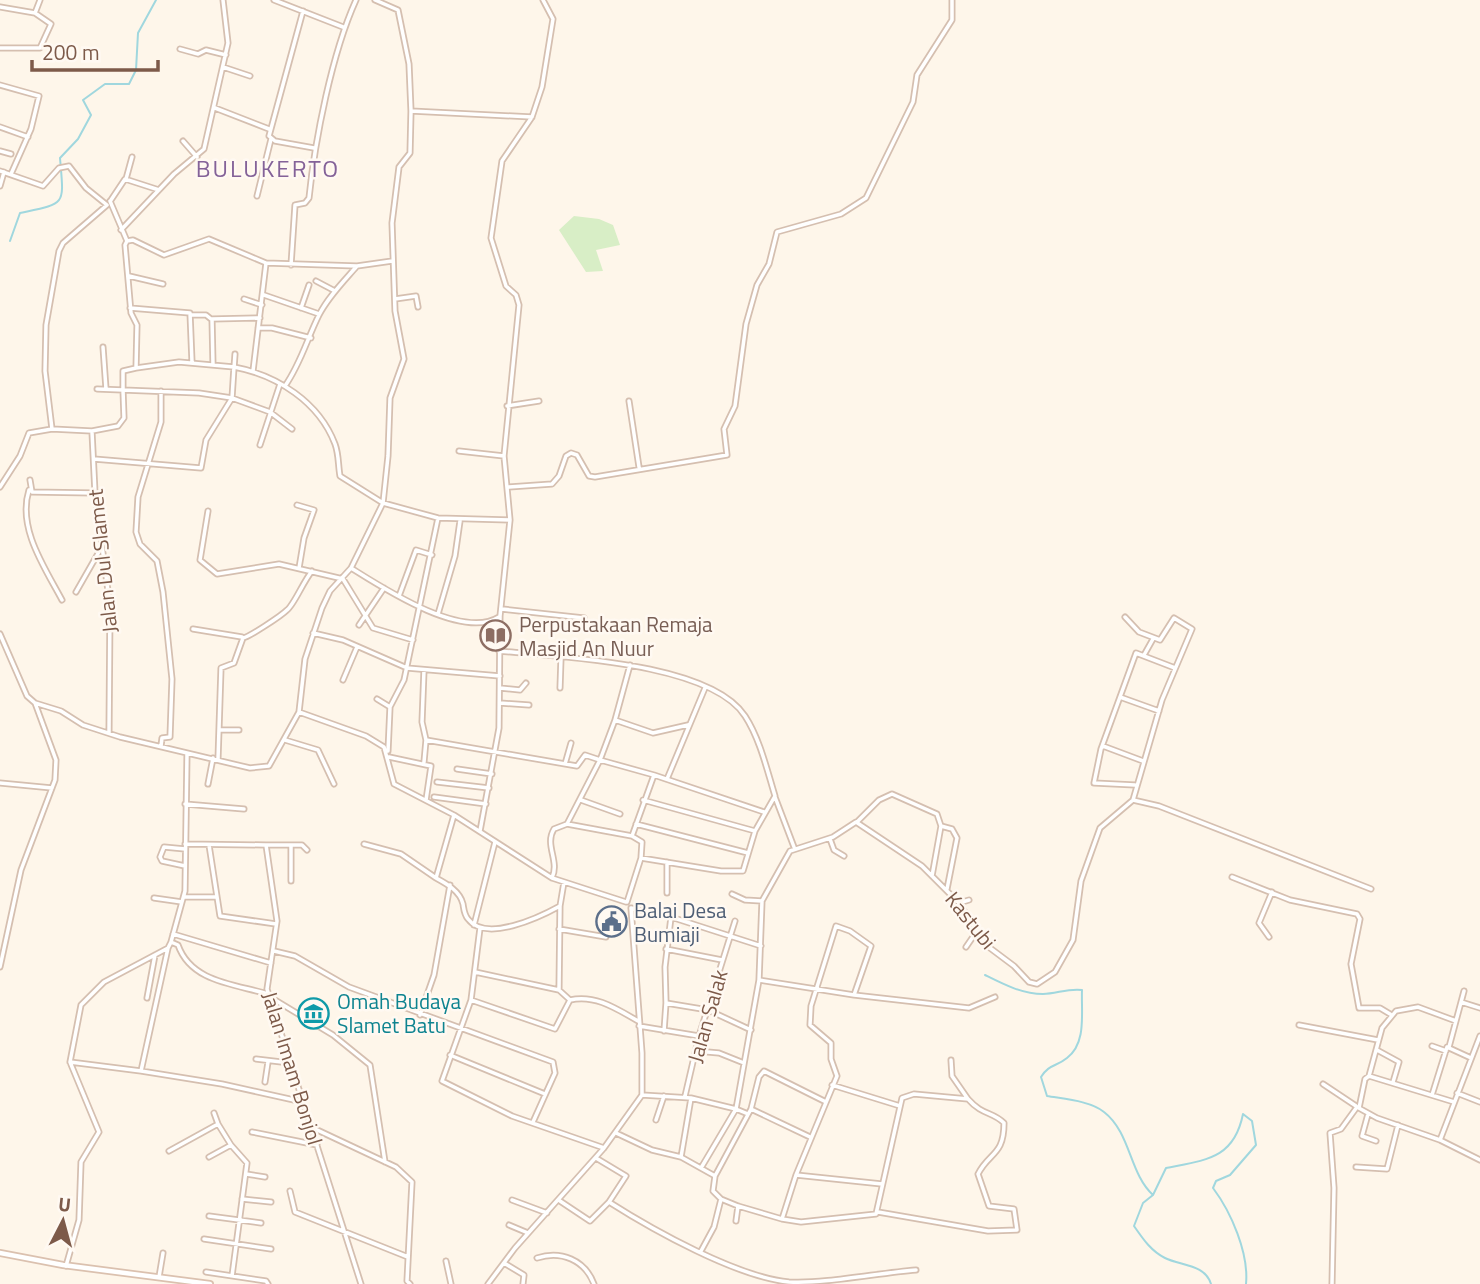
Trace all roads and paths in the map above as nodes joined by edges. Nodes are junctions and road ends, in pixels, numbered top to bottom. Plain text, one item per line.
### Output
1 (40, 0) edge
2 (223, 0) edge
3 (274, 0) edge
4 (356, 0) edge
5 (376, 0) edge
6 (543, 0) edge
7 (952, 0) edge
8 (0, 6) edge
9 (303, 11) junction
10 (35, 13) junction
11 (344, 27) junction
12 (0, 48) edge
13 (180, 49) dead end
14 (226, 55) junction
15 (223, 67) junction
16 (250, 76) dead end
17 (0, 85) edge
18 (215, 108) junction
19 (411, 111) junction
20 (532, 117) junction
21 (0, 127) edge
22 (269, 129) junction
23 (28, 137) junction
24 (271, 139) junction
25 (183, 141) dead end
26 (314, 148) junction
27 (0, 152) edge
28 (11, 154) dead end
29 (197, 157) junction
30 (132, 158) dead end
31 (2, 172) edge
32 (11, 174) junction
33 (126, 179) junction
34 (0, 186) edge
35 (159, 190) junction
36 (257, 196) dead end
37 (109, 203) junction
38 (121, 230) junction
39 (127, 241) junction
40 (392, 261) junction
41 (266, 263) junction
42 (292, 265) junction
43 (357, 266) junction
44 (130, 276) junction
45 (316, 281) dead end
46 (163, 284) dead end
47 (309, 285) dead end
48 (335, 291) junction
49 (264, 295) junction
50 (244, 299) dead end
51 (395, 299) junction
52 (262, 305) junction
53 (418, 307) dead end
54 (130, 308) junction
55 (300, 308) junction
56 (190, 314) junction
57 (319, 314) junction
58 (260, 318) junction
59 (212, 319) junction
60 (258, 328) junction
61 (311, 338) junction
62 (103, 347) dead end
63 (235, 354) dead end
64 (192, 362) junction
65 (213, 365) junction
66 (136, 368) junction
67 (234, 368) junction
68 (253, 371) junction
69 (283, 385) junction
70 (97, 389) dead end
71 (106, 389) junction
72 (123, 390) junction
73 (161, 391) junction
74 (232, 398) junction
75 (539, 401) dead end
76 (629, 401) dead end
77 (507, 406) junction
78 (270, 412) junction
79 (52, 429) junction
80 (292, 429) dead end
81 (92, 431) junction
82 (260, 445) dead end
83 (459, 451) dead end
84 (504, 456) junction
85 (94, 458) junction
86 (149, 464) junction
87 (639, 467) junction
88 (30, 480) dead end
89 (0, 487) edge
90 (509, 487) junction
91 (29, 490) junction
92 (95, 493) junction
93 (383, 503) junction
94 (297, 505) dead end
95 (208, 511) dead end
96 (438, 518) junction
97 (460, 520) junction
98 (510, 520) junction
99 (102, 549) junction
100 (432, 555) junction
101 (299, 568) junction
102 (351, 568) junction
103 (312, 571) junction
104 (343, 579) junction
105 (384, 588) junction
106 (76, 592) dead end
107 (399, 596) junction
108 (62, 600) dead end
109 (420, 606) junction
110 (502, 609) junction
111 (438, 614) junction
112 (365, 615) junction
113 (500, 616) junction
114 (1125, 617) dead end
115 (584, 618) dead end
116 (359, 625) dead end
117 (193, 629) dead end
118 (313, 633) junction
119 (0, 634) edge
120 (243, 638) junction
121 (1153, 639) junction
122 (413, 640) junction
123 (358, 646) junction
124 (499, 651) junction
125 (1144, 655) junction
126 (561, 657) junction
127 (630, 665) junction
128 (407, 668) junction
129 (1175, 668) junction
130 (424, 670) junction
131 (501, 676) junction
132 (343, 680) dead end
133 (526, 683) dead end
134 (500, 688) junction
135 (560, 688) dead end
136 (705, 688) junction
137 (1120, 697) junction
138 (377, 699) dead end
139 (35, 703) junction
140 (500, 703) junction
141 (529, 705) dead end
142 (390, 707) junction
143 (1159, 711) junction
144 (299, 712) junction
145 (615, 720) junction
146 (688, 725) junction
147 (220, 730) junction
148 (239, 730) dead end
149 (109, 733) junction
150 (285, 740) junction
151 (426, 740) junction
152 (161, 744) junction
153 (572, 744) dead end
154 (1102, 746) junction
155 (495, 751) junction
156 (187, 754) junction
157 (388, 755) junction
158 (217, 756) junction
159 (600, 760) junction
160 (1143, 761) junction
161 (424, 763) junction
162 (565, 764) junction
163 (457, 769) dead end
164 (492, 774) junction
165 (654, 775) junction
166 (667, 779) junction
167 (438, 782) dead end
168 (0, 783) edge
169 (208, 784) dead end
170 (334, 785) dead end
171 (1135, 785) junction
172 (489, 788) junction
173 (52, 789) junction
174 (775, 796) junction
175 (434, 797) dead end
176 (425, 800) junction
177 (581, 800) junction
178 (643, 800) junction
179 (1133, 800) junction
180 (185, 804) junction
181 (486, 804) junction
182 (244, 810) dead end
183 (764, 811) junction
184 (620, 814) dead end
185 (454, 815) junction
186 (856, 822) junction
187 (567, 824) junction
188 (636, 824) junction
189 (942, 826) junction
190 (480, 831) junction
191 (755, 831) junction
192 (632, 835) junction
193 (830, 839) junction
194 (495, 842) junction
195 (364, 844) dead end
196 (209, 845) junction
197 (267, 845) junction
198 (290, 845) junction
199 (185, 846) junction
200 (794, 847) junction
201 (307, 850) dead end
202 (748, 853) junction
203 (844, 856) dead end
204 (641, 858) junction
205 (667, 862) junction
206 (185, 866) junction
207 (932, 876) junction
208 (1232, 877) dead end
209 (436, 878) junction
210 (552, 878) junction
211 (291, 881) dead end
212 (564, 882) junction
213 (450, 885) junction
214 (947, 889) junction
215 (1371, 889) dead end
216 (1272, 892) junction
217 (667, 893) dead end
218 (732, 894) dead end
219 (216, 897) junction
220 (154, 898) dead end
221 (183, 899) junction
222 (969, 900) dead end
223 (762, 901) junction
224 (627, 902) junction
225 (958, 903) junction
226 (560, 906) junction
227 (631, 908) junction
228 (671, 917) junction
229 (735, 921) dead end
230 (276, 924) junction
231 (474, 925) junction
232 (480, 928) junction
233 (559, 929) junction
234 (978, 931) junction
235 (173, 934) junction
236 (606, 937) dead end
237 (730, 937) junction
238 (1269, 937) dead end
239 (171, 942) junction
240 (761, 946) junction
241 (965, 947) dead end
242 (168, 948) junction
243 (666, 948) junction
244 (274, 951) junction
245 (155, 955) junction
246 (723, 960) junction
247 (271, 963) junction
248 (0, 967) edge
249 (475, 972) junction
250 (758, 980) junction
251 (818, 989) junction
252 (559, 990) junction
253 (1464, 991) dead end
254 (269, 995) junction
255 (854, 995) junction
256 (995, 997) dead end
257 (147, 998) dead end
258 (471, 1000) junction
259 (570, 1000) junction
260 (1461, 1002) junction
261 (666, 1003) junction
262 (1480, 1008) edge
263 (708, 1010) junction
264 (1390, 1014) junction
265 (420, 1015) junction
266 (1456, 1021) junction
267 (639, 1024) junction
268 (1300, 1025) dead end
269 (460, 1027) junction
270 (751, 1030) junction
271 (664, 1031) junction
272 (699, 1036) junction
273 (1480, 1036) edge
274 (1378, 1040) junction
275 (1432, 1046) dead end
276 (1446, 1047) junction
277 (1375, 1049) junction
278 (696, 1051) junction
279 (450, 1055) junction
280 (1471, 1058) junction
281 (256, 1059) dead end
282 (951, 1060) dead end
283 (70, 1062) junction
284 (268, 1062) junction
285 (290, 1063) junction
286 (745, 1063) junction
287 (141, 1071) junction
288 (1369, 1076) junction
289 (265, 1082) dead end
290 (1393, 1082) junction
291 (1323, 1084) dead end
292 (832, 1085) junction
293 (1457, 1093) junction
294 (546, 1095) junction
295 (642, 1095) junction
296 (664, 1095) junction
297 (1433, 1095) junction
298 (685, 1096) junction
299 (691, 1098) junction
300 (968, 1098) junction
301 (824, 1101) junction
302 (1454, 1102) junction
303 (1480, 1102) edge
304 (304, 1103) junction
305 (900, 1106) junction
306 (1358, 1107) junction
307 (736, 1108) junction
308 (751, 1109) junction
309 (214, 1113) dead end
310 (748, 1114) junction
311 (1368, 1114) junction
312 (656, 1120) dead end
313 (533, 1122) junction
314 (218, 1124) junction
315 (1398, 1125) junction
316 (312, 1127) junction
317 (251, 1132) dead end
318 (616, 1133) junction
319 (810, 1137) junction
320 (1440, 1140) junction
321 (1376, 1141) dead end
322 (317, 1144) junction
323 (231, 1146) junction
324 (604, 1148) junction
325 (169, 1151) dead end
326 (209, 1157) dead end
327 (681, 1157) junction
328 (596, 1158) junction
329 (1480, 1160) edge
330 (385, 1162) junction
331 (1356, 1167) dead end
332 (701, 1168) junction
333 (246, 1174) junction
334 (796, 1175) junction
335 (715, 1176) junction
336 (265, 1177) dead end
337 (882, 1184) junction
338 (290, 1191) dead end
339 (242, 1199) junction
340 (721, 1199) junction
341 (512, 1200) dead end
342 (559, 1201) junction
343 (271, 1202) dead end
344 (609, 1202) junction
345 (738, 1206) junction
346 (878, 1212) junction
347 (547, 1213) junction
348 (209, 1216) dead end
349 (782, 1219) junction
350 (736, 1221) dead end
351 (239, 1222) junction
352 (261, 1223) dead end
353 (509, 1225) dead end
354 (345, 1230) junction
355 (527, 1233) junction
356 (204, 1239) dead end
357 (236, 1244) junction
358 (271, 1249) dead end
359 (701, 1251) junction
360 (0, 1253) edge
361 (163, 1253) dead end
362 (408, 1257) junction
363 (537, 1258) dead end
364 (446, 1261) dead end
365 (503, 1264) junction
366 (66, 1266) junction
367 (916, 1270) dead end
368 (205, 1272) dead end
369 (232, 1276) junction
370 (159, 1277) junction
371 (210, 1284) edge
372 (268, 1284) edge
373 (361, 1284) edge
374 (410, 1284) edge
375 (452, 1284) edge
376 (488, 1284) edge
377 (523, 1284) edge
378 (594, 1284) edge
379 (1332, 1284) edge

1 - 10 street
2 - 14 street
3 - 9 street
4 - 11 street
5 - 19 street
6 - 20 street
7 - 87 street
8 - 10 street
9 - 11 street
9 - 22 street
10 - 12 street
11 - 26 street
13 - 14 street
14 - 15 street
15 - 16 street
15 - 18 street
17 - 23 street
18 - 22 street
18 - 29 street
19 - 20 street
19 - 40 street
20 - 77 street
21 - 23 street
22 - 24 street
23 - 32 street
24 - 26 street
24 - 36 street
25 - 29 street
26 - 42 street
27 - 28 street
29 - 35 street
30 - 33 street
31 - 32 street
31 - 34 street
32 - 37 street
33 - 35 street
33 - 37 street
35 - 38 street
37 - 38 street
37 - 79 street
38 - 39 street
39 - 41 street
39 - 44 street
40 - 43 street
40 - 51 street
41 - 42 street
41 - 49 street
42 - 43 street
43 - 48 street
44 - 46 street
44 - 54 street
45 - 48 street
47 - 55 street
48 - 57 street
49 - 52 street
49 - 55 street
50 - 52 street
51 - 53 street
51 - 93 street
52 - 58 street
54 - 56 street
54 - 66 street
55 - 57 street
56 - 59 street
56 - 64 street
57 - 61 street
58 - 59 street
58 - 60 street
59 - 65 street
60 - 61 street
60 - 68 street
61 - 69 street
62 - 71 street
63 - 67 street
64 - 65 street
64 - 66 street
65 - 67 street
66 - 72 street
67 - 68 street
67 - 74 street
68 - 69 street
69 - 78 street
69 - 93 street
70 - 71 street
71 - 72 street
72 - 73 street
72 - 81 street
73 - 74 street
73 - 86 street
74 - 78 street
74 - 86 street
75 - 77 street
76 - 87 street
77 - 84 street
78 - 80 street
78 - 82 street
79 - 81 street
79 - 89 street
81 - 85 street, Jalan Dul Slamet
83 - 84 street
84 - 90 street
85 - 86 street
85 - 92 street, Jalan Dul Slamet
86 - 152 street
87 - 90 street
88 - 91 street
90 - 98 street
91 - 92 street
91 - 108 street
92 - 99 street, Jalan Dul Slamet
93 - 96 street
93 - 102 street
94 - 101 street
95 - 101 street
96 - 97 street
96 - 100 street
97 - 98 street
97 - 111 street
98 - 110 street
99 - 106 street
99 - 149 street, Jalan Dul Slamet
100 - 107 street
100 - 109 street
101 - 103 street
102 - 104 street
102 - 105 street
103 - 104 street
103 - 120 street
104 - 112 street
104 - 118 street
105 - 107 street
105 - 112 street
107 - 109 street
109 - 111 street
109 - 122 street
110 - 113 street
110 - 115 street
111 - 113 street
112 - 116 street
112 - 122 street
113 - 124 street
114 - 121 street
117 - 120 street
118 - 123 street
118 - 144 street
119 - 139 street
120 - 147 street
121 - 125 street
121 - 129 street
122 - 128 street
123 - 128 street
123 - 132 street
124 - 126 street
124 - 131 street
125 - 129 street
125 - 137 street
126 - 127 street
126 - 135 street
127 - 136 street
127 - 145 street
128 - 130 street
128 - 142 street
129 - 143 street
130 - 131 street
130 - 151 street
131 - 134 street
133 - 134 street
134 - 140 street
136 - 146 street
136 - 174 street
137 - 143 street
137 - 154 street
138 - 142 street
139 - 149 street
139 - 173 street
140 - 141 street
140 - 155 street
142 - 157 street
143 - 160 street
144 - 150 street
144 - 157 street
145 - 146 street
145 - 159 street
146 - 166 street
147 - 148 street
147 - 158 street
149 - 152 street
150 - 158 street
150 - 170 street
151 - 155 street
151 - 161 street
152 - 156 street
153 - 162 street
154 - 160 street
154 - 171 street
155 - 162 street
155 - 164 street
156 - 158 street
156 - 180 street
157 - 161 street
157 - 176 street
158 - 169 street
159 - 162 street
159 - 165 street
159 - 177 street
160 - 171 street
161 - 176 street
163 - 164 street
164 - 172 street
165 - 166 street
165 - 178 street
166 - 183 street
167 - 172 street
168 - 173 street
171 - 179 street
172 - 181 street
173 - 248 street
174 - 183 street
174 - 200 street
175 - 181 street
176 - 185 street
177 - 184 street
177 - 187 street
178 - 188 street
178 - 191 street
179 - 215 street
179 - 234 street, Kastubi
180 - 182 street
180 - 199 street
181 - 190 street
183 - 191 street
185 - 190 street
185 - 209 street
186 - 189 street
186 - 193 street
186 - 207 street, Kastubi
187 - 192 street
187 - 210 street
188 - 192 street
188 - 202 street
189 - 207 street
189 - 214 street
190 - 194 street
191 - 202 street
192 - 204 street
193 - 200 street
193 - 203 street
194 - 210 street
194 - 231 street
195 - 209 street
196 - 197 street
196 - 199 street
196 - 219 street
197 - 198 street
197 - 230 street, Jalan Imam Bonjol
198 - 201 street
198 - 211 street
199 - 206 street
199 - 206 street
200 - 223 street
202 - 205 street
204 - 205 street
204 - 224 street
205 - 217 street
206 - 221 street
207 - 214 street, Kastubi
208 - 216 street
209 - 213 street
210 - 212 street
212 - 224 street
212 - 226 street
213 - 231 street
213 - 265 street
214 - 225 street, Kastubi
216 - 238 street
216 - 264 street
218 - 223 street
219 - 221 street
219 - 230 street
220 - 221 street
221 - 235 street
222 - 225 street
223 - 240 street
224 - 227 street
225 - 234 street, Kastubi
226 - 232 street
226 - 233 street
227 - 228 street
227 - 267 street
228 - 237 street
228 - 243 street
229 - 237 street, Jalan Salak
230 - 244 street, Jalan Imam Bonjol
231 - 232 street
232 - 249 street
233 - 236 street
233 - 252 street
234 - 241 street
235 - 239 street
235 - 247 street
237 - 240 street
237 - 246 street, Jalan Salak
239 - 242 street
239 - 254 street
240 - 250 street
242 - 245 street
242 - 287 street
243 - 246 street
243 - 261 street
244 - 247 street, Jalan Imam Bonjol
244 - 265 street
245 - 257 street
245 - 283 street
246 - 263 street, Jalan Salak
247 - 254 street, Jalan Imam Bonjol
249 - 252 street
249 - 258 street
250 - 251 street
250 - 270 street
251 - 255 street
251 - 255 street
251 - 292 street
252 - 259 street
253 - 260 street
254 - 285 street, Jalan Imam Bonjol
254 - 330 street
255 - 256 street
258 - 259 street
258 - 269 street
259 - 267 street
260 - 262 street
260 - 266 street
261 - 263 street
261 - 271 street
263 - 270 street
263 - 272 street, Jalan Salak
264 - 266 street
264 - 274 street
265 - 269 street
266 - 276 street
267 - 271 street
267 - 295 street
268 - 274 street
269 - 279 street
269 - 294 street
270 - 286 street
271 - 272 street
272 - 278 street, Jalan Salak
273 - 280 street
274 - 277 street
275 - 276 street
276 - 280 street
276 - 297 street
277 - 288 street
277 - 290 street
278 - 286 street
278 - 298 street, Jalan Salak
279 - 294 street
279 - 313 street
280 - 293 street
281 - 284 street
282 - 300 street
283 - 287 street
283 - 366 street
284 - 285 street
284 - 289 street
285 - 304 street, Jalan Imam Bonjol
286 - 307 street
287 - 304 street
288 - 290 street
288 - 306 street
290 - 297 street
291 - 306 street
292 - 301 street
292 - 305 street
293 - 302 street
293 - 303 street
294 - 313 street
295 - 296 street
295 - 318 street
296 - 298 street
296 - 312 street
297 - 302 street
298 - 299 street
299 - 307 street
299 - 327 street
300 - 305 street
300 - 346 street
301 - 308 street
301 - 319 street
302 - 320 street
304 - 316 street, Jalan Imam Bonjol
305 - 337 street
306 - 311 street
306 - 379 street
307 - 310 street
307 - 332 street
308 - 310 street
308 - 319 street
309 - 314 street
310 - 335 street
311 - 315 street
311 - 321 street
313 - 324 street
314 - 323 street
314 - 325 street
315 - 320 street
315 - 331 street
316 - 322 street, Jalan Imam Bonjol
316 - 330 street
317 - 322 street
318 - 324 street
318 - 327 street
319 - 334 street
320 - 329 street
322 - 354 street, Jalan Imam Bonjol
323 - 326 street
323 - 333 street
324 - 328 street
327 - 332 street
328 - 342 street
328 - 344 street
330 - 362 street
332 - 335 street
333 - 336 street
333 - 339 street
334 - 337 street
334 - 349 street
335 - 340 street
337 - 346 street
338 - 354 street
339 - 343 street
339 - 351 street
340 - 345 street
340 - 359 street
341 - 347 street
342 - 344 street
342 - 347 street
344 - 359 street
345 - 349 street
345 - 350 street
346 - 349 street
347 - 355 street
348 - 351 street
351 - 352 street
351 - 357 street
353 - 355 street
354 - 362 street
354 - 373 street, Jalan Imam Bonjol
355 - 365 street
356 - 357 street
357 - 358 street
357 - 369 street
359 - 367 street
360 - 366 main road
361 - 370 street
362 - 374 street
363 - 378 street
364 - 375 street
365 - 376 street
365 - 377 street
366 - 370 main road
368 - 369 street
369 - 372 street
370 - 371 main road

